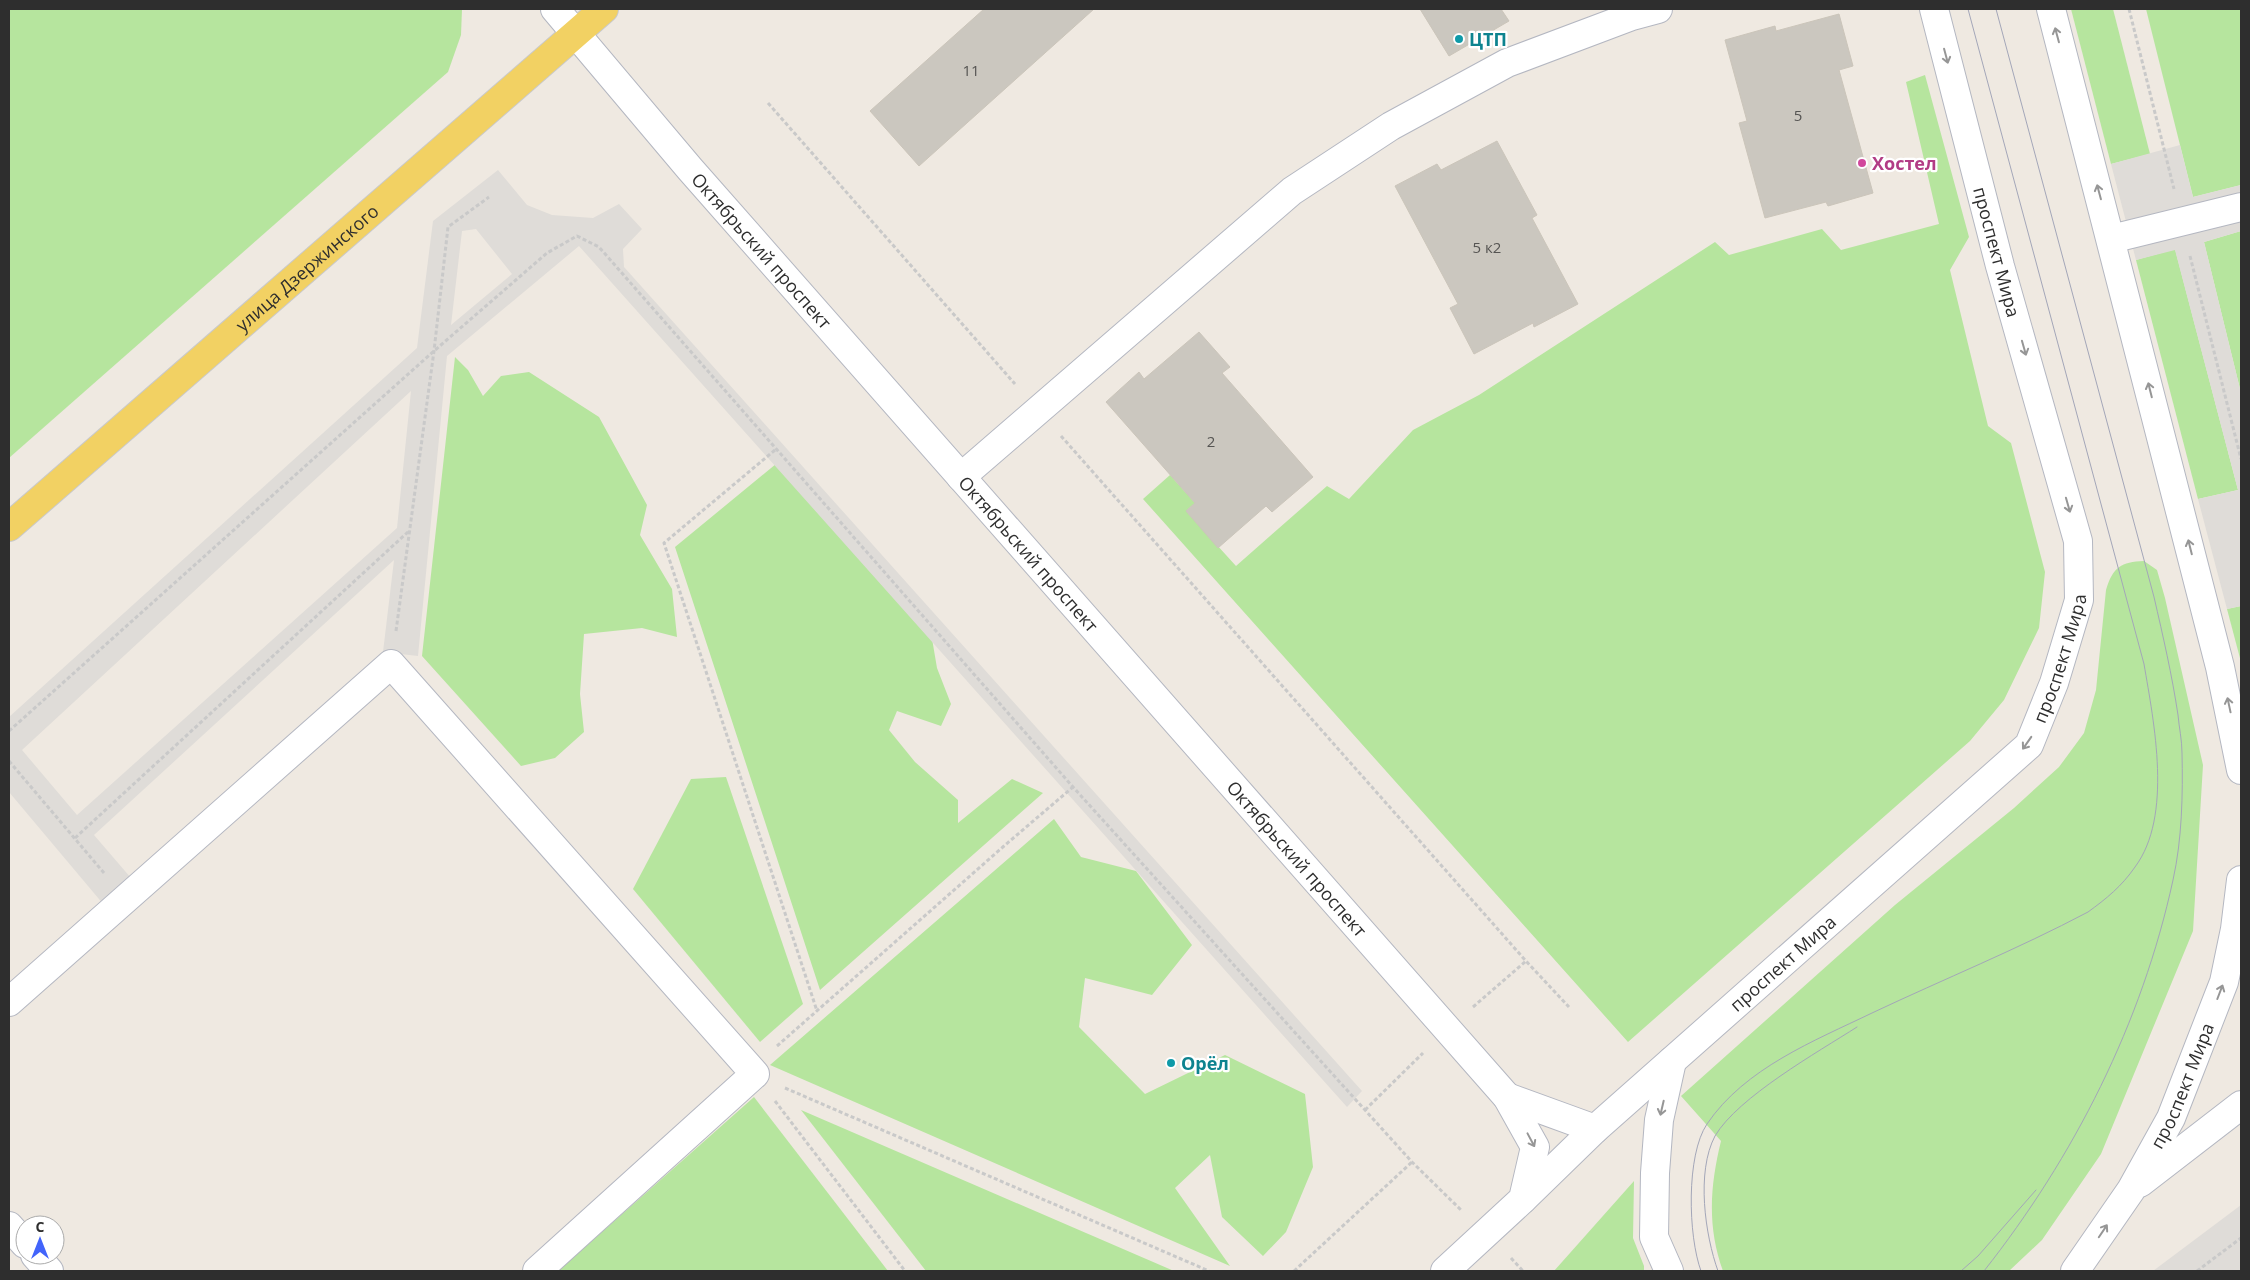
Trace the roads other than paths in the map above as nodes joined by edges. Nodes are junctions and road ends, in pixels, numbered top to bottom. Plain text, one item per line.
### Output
1 (555, 9) edge
2 (604, 9) edge
3 (1658, 9) edge
4 (1934, 9) edge
5 (2051, 9) edge
6 (576, 33) junction
7 (2241, 208) edge
8 (2111, 239) junction
9 (961, 476) junction
10 (9, 527) edge
11 (2241, 770) edge
12 (2241, 880) edge
13 (9, 1002) edge
14 (1672, 1061) junction
15 (1507, 1097) junction
16 (2241, 1105) edge
17 (1595, 1130) junction
18 (2131, 1190) junction
19 (1523, 1200) junction
20 (537, 1271) edge
21 (1445, 1271) edge
22 (1669, 1271) edge
23 (2074, 1271) edge

1 - 6 street, Октябрьский проспект
2 - 6 main road, улица Дзержинского
3 - 9 street
4 -> 14 street, проспект Мира
8 -> 5 street
6 - 9 street, Октябрьский проспект
6 - 10 main road, улица Дзержинского
7 - 8 street
11 -> 8 street
9 - 15 street, Октябрьский проспект
18 -> 12 street, проспект Мира
13 - 20 street
14 - 17 street, проспект Мира
14 -> 22 street
15 - 17 street
15 -> 19 street, Октябрьский проспект
16 - 18 street
17 - 19 street, проспект Мира
23 -> 18 street, проспект Мира
19 - 21 street, проспект Мира

